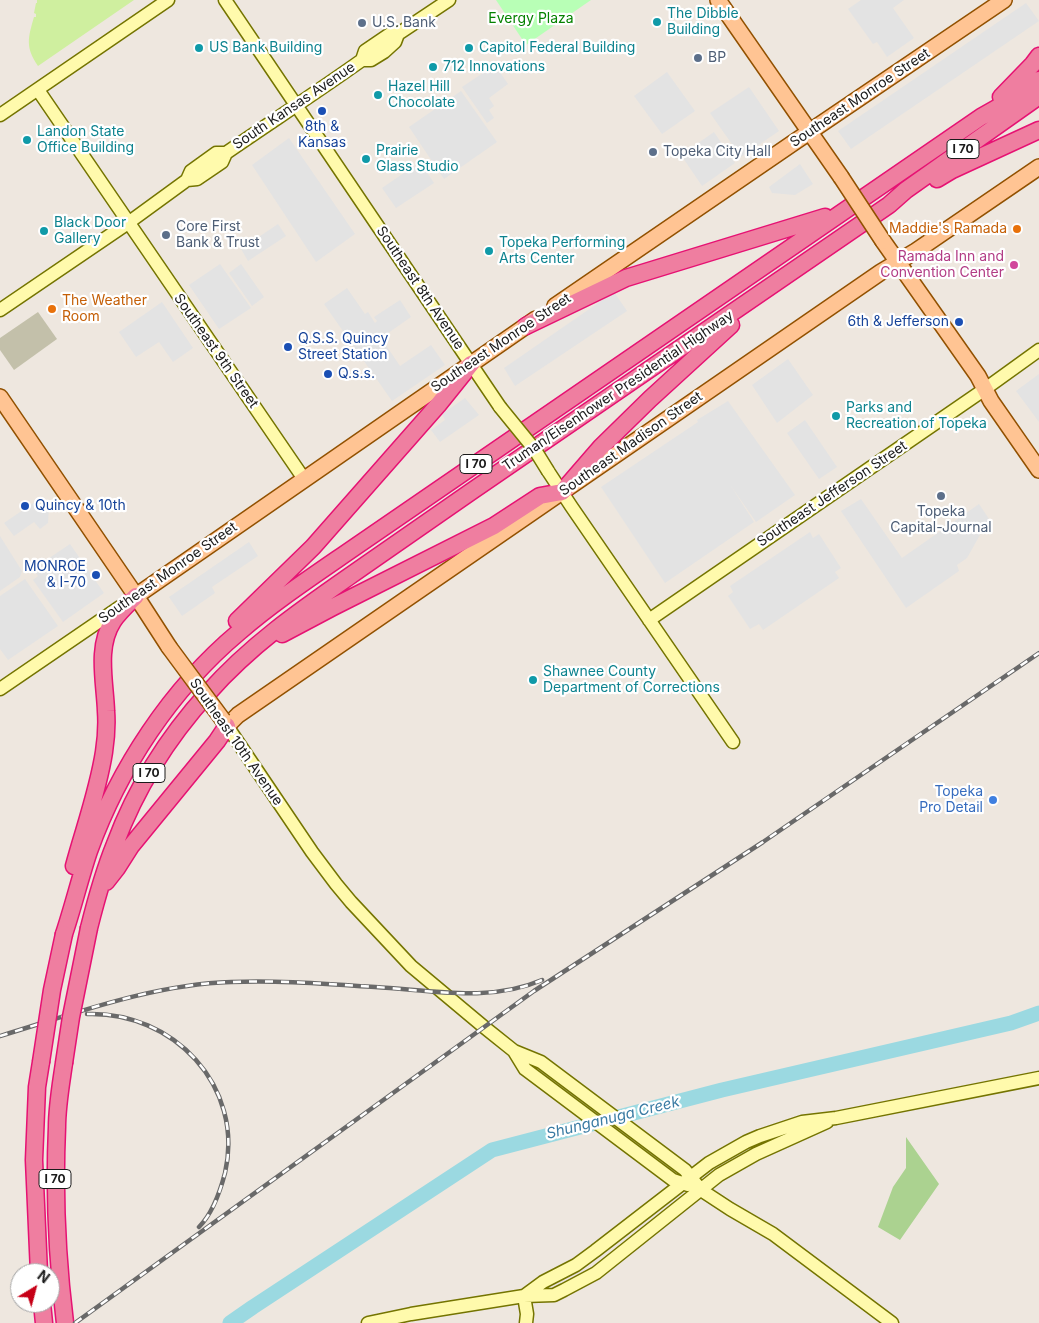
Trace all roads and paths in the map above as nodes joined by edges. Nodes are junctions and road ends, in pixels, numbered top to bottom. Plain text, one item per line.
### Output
1 (168, 0) edge
2 (225, 0) edge
3 (449, 0) edge
4 (718, 0) edge
5 (1004, 0) edge
6 (1039, 56) edge
7 (1039, 80) edge
8 (38, 90) junction
9 (1039, 96) edge
10 (296, 106) junction
11 (0, 115) edge
12 (981, 117) junction
13 (1039, 130) edge
14 (809, 132) junction
15 (1039, 167) edge
16 (889, 205) junction
17 (843, 211) junction
18 (128, 223) junction
19 (898, 262) junction
20 (790, 274) junction
21 (0, 310) edge
22 (526, 326) junction
23 (1039, 350) edge
24 (471, 364) junction
25 (985, 389) junction
26 (0, 397) edge
27 (1039, 470) edge
28 (304, 479) junction
29 (562, 492) junction
30 (136, 596) junction
31 (649, 620) junction
32 (212, 658) junction
33 (227, 672) junction
34 (0, 689) edge
35 (225, 723) junction
36 (733, 742) dead end
37 (99, 889) junction
38 (73, 903) junction
39 (514, 1051) junction
40 (1039, 1078) edge
41 (836, 1118) junction
42 (687, 1180) junction
43 (701, 1190) junction
44 (39, 1263) edge
45 (524, 1296) junction
46 (65, 1323) edge
47 (368, 1323) edge
48 (526, 1323) edge
49 (892, 1323) edge

1 - 8 main road
2 - 10 main road, Southeast 8th Avenue
3 - 10 main road, South Kansas Avenue
4 - 14 main road
5 - 14 main road, Southeast Monroe Street
6 - 12 highway
7 - 12 highway, Truman/Eisenhower Presidential Highway / I 70
8 - 11 main road
8 - 18 main road, Southeast 9th Street
9 - 16 highway, Truman/Eisenhower Presidential Highway / I 70
10 - 18 main road, South Kansas Avenue
10 - 24 main road, Southeast 8th Avenue
12 - 17 highway, Truman/Eisenhower Presidential Highway / I 70
13 - 16 highway
14 - 19 main road, bridge
14 - 22 main road, Southeast Monroe Street
15 - 19 main road, Southeast Madison Street
16 - 20 highway, Truman/Eisenhower Presidential Highway / I 70
17 - 22 highway
17 - 32 highway, Truman/Eisenhower Presidential Highway / I 70
18 - 21 main road, South Kansas Avenue
18 - 28 main road, Southeast 9th Street
19 - 25 main road
19 - 29 main road, Southeast Madison Street
20 - 29 highway
20 - 33 highway, Truman/Eisenhower Presidential Highway / I 70
22 - 24 main road, Southeast Monroe Street
23 - 25 main road, Southeast Jefferson Street
24 - 28 main road, Southeast Monroe Street
24 - 29 main road, Southeast 8th Avenue, bridge
24 - 32 highway
25 - 27 main road
25 - 31 main road, Southeast Jefferson Street
26 - 30 main road, Southeast 10th Avenue
28 - 30 main road, Southeast Monroe Street
29 - 31 main road, Southeast 8th Avenue
29 - 33 highway
29 - 35 main road, Southeast Madison Street
30 - 34 main road, Southeast Monroe Street
30 - 35 main road, Southeast 10th Avenue, bridge
30 - 38 highway
31 - 36 main road, Southeast 8th Avenue
32 - 38 highway, Truman/Eisenhower Presidential Highway / I 70
33 - 37 highway, Truman/Eisenhower Presidential Highway / I 70
35 - 37 highway
35 - 39 main road, Southeast 10th Avenue
37 - 46 highway, Truman/Eisenhower Presidential Highway / I 70, bridge
38 - 44 highway, Truman/Eisenhower Presidential Highway / I 70, bridge
39 - 42 main road, Southeast 10th Avenue
39 - 42 main road, Southeast 10th Avenue
40 - 41 main road
41 - 42 main road
41 - 43 main road
42 - 43 main road, Southeast 10th Avenue
42 - 45 main road
43 - 45 main road
43 - 49 main road, Southeast 10th Avenue
45 - 47 main road
45 - 48 main road

